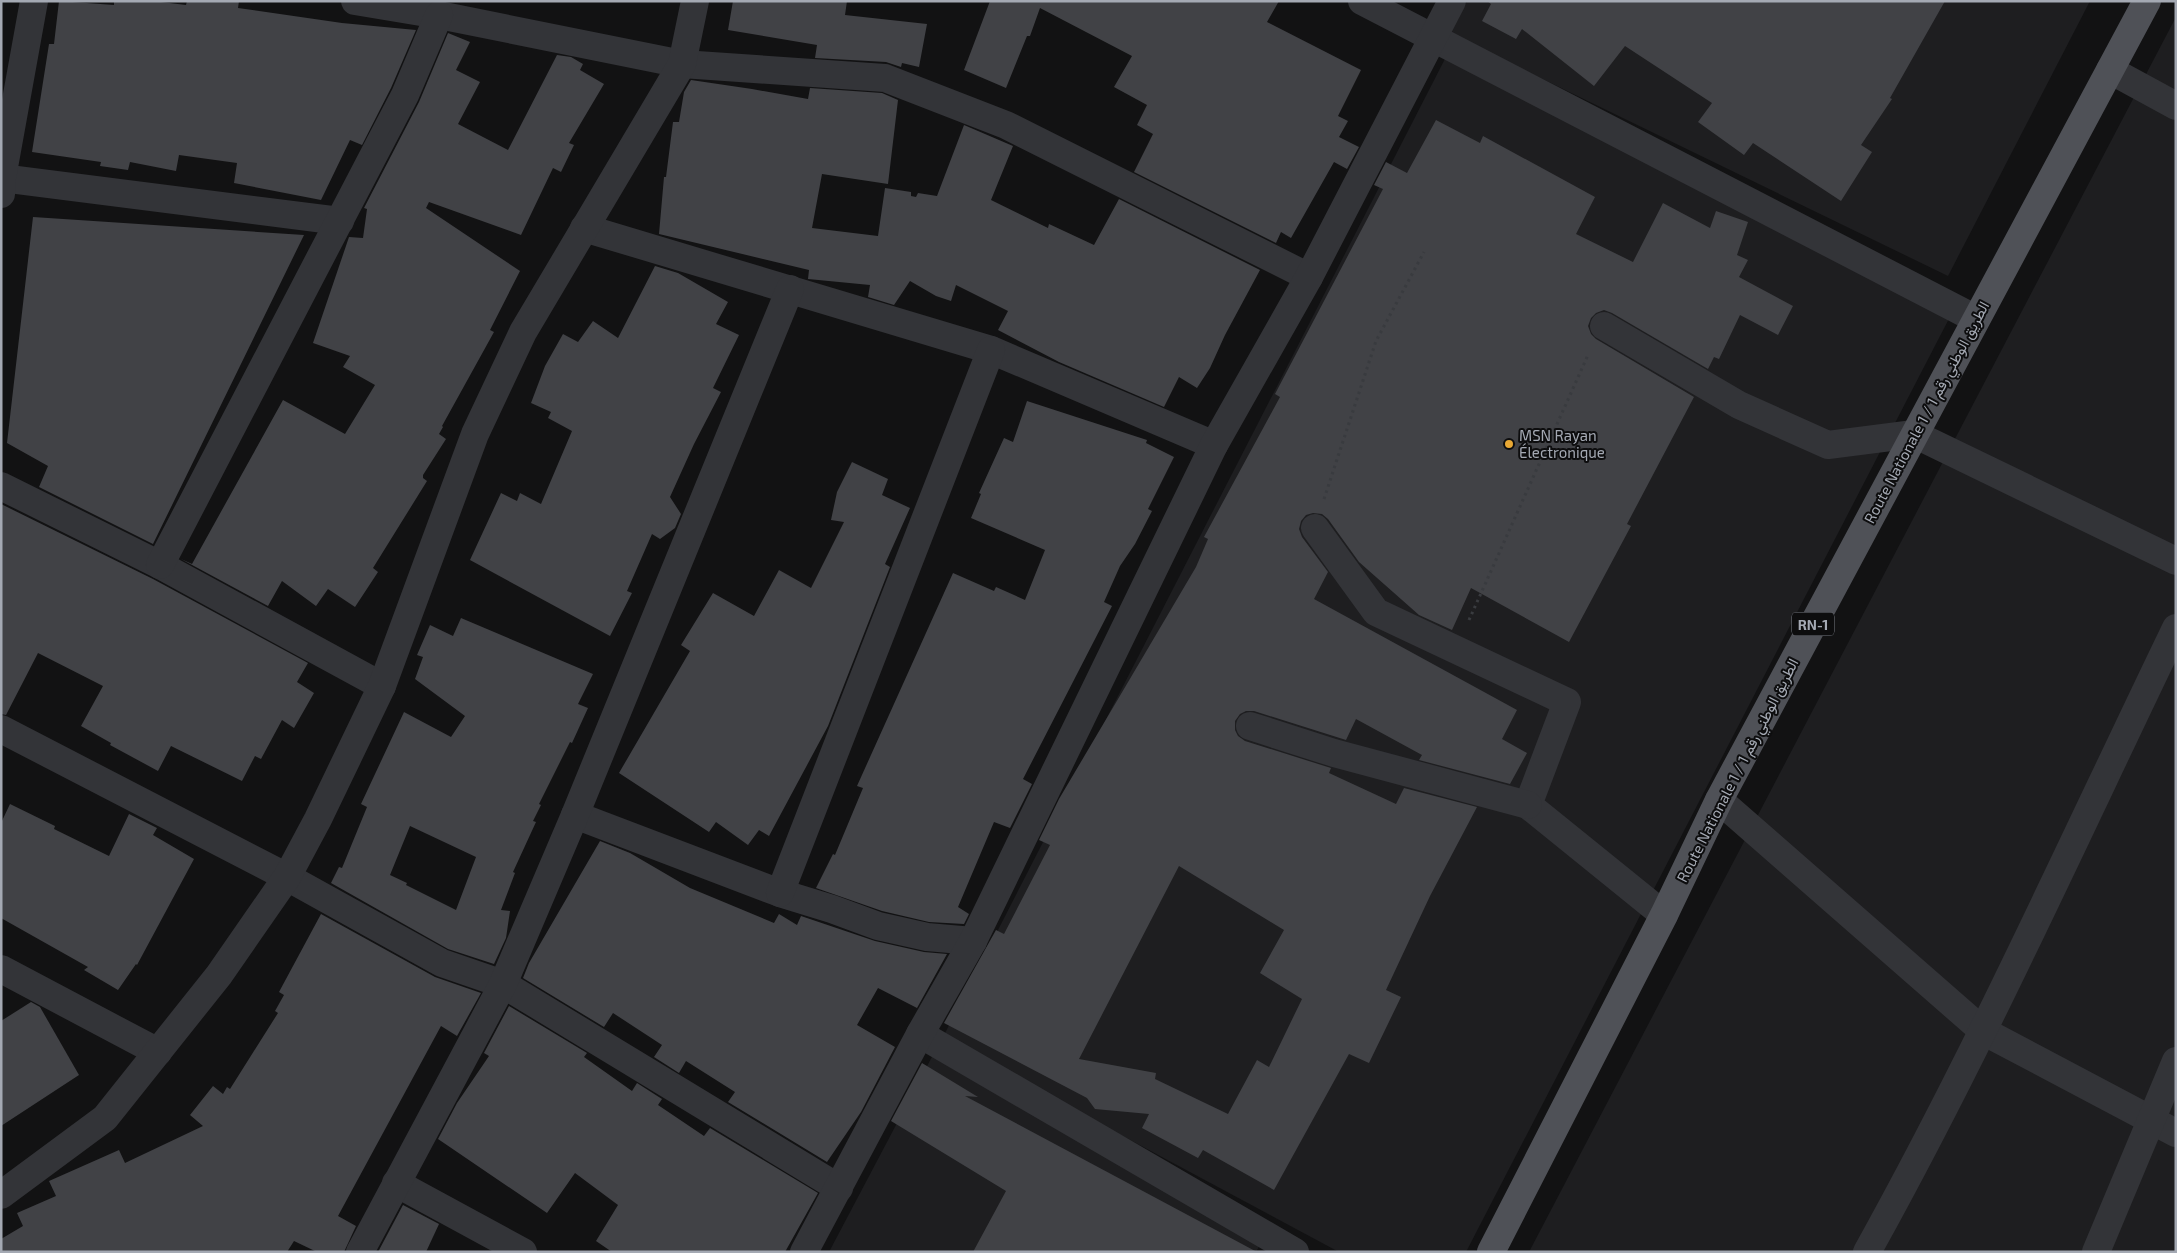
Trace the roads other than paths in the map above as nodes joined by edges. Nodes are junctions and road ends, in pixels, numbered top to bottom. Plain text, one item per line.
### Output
1 (34, 1) edge
2 (355, 1) edge
3 (695, 1) edge
4 (1362, 1) edge
5 (1452, 1) edge
6 (2147, 1) edge
7 (438, 15) junction
8 (1434, 39) junction
9 (682, 64) junction
10 (2110, 70) junction
11 (2176, 106) edge
12 (2, 183) edge
13 (340, 221) junction
14 (584, 228) junction
15 (1309, 277) junction
16 (790, 290) junction
17 (1976, 319) junction
18 (1604, 326) road end
19 (991, 350) junction
20 (1914, 434) junction
21 (1214, 445) junction
22 (1, 486) edge
23 (1315, 528) road end
24 (2176, 561) edge
25 (160, 564) junction
26 (2176, 628) edge
27 (382, 686) junction
28 (1250, 726) dead end
29 (1, 729) edge
30 (1719, 800) junction
31 (1528, 805) junction
32 (575, 815) junction
33 (287, 877) junction
34 (780, 893) junction
35 (1664, 915) junction
36 (973, 941) junction
37 (1, 969) edge
38 (503, 984) junction
39 (1983, 1031) junction
40 (920, 1034) junction
41 (158, 1052) junction
42 (2176, 1061) edge
43 (2151, 1120) junction
44 (2176, 1133) edge
45 (396, 1183) junction
46 (839, 1188) junction
47 (1, 1195) edge
48 (360, 1252) edge
49 (523, 1252) edge
50 (804, 1252) edge
51 (1296, 1252) edge
52 (1491, 1252) edge
53 (1867, 1252) edge
54 (2096, 1252) edge

1 - 12 street
2 - 7 street
3 - 9 street
4 - 8 street
5 - 8 street
6 - 10 main road, Route Nationale 1 / الطريق الوطني رقم 1 / RN-1
7 - 9 street
7 - 13 street
8 - 15 street
8 - 17 street
9 - 14 street
9 - 15 street
10 - 11 street
10 - 17 main road, Route Nationale 1 / الطريق الوطني رقم 1 / RN-1
12 - 13 street
13 - 25 street
14 - 16 street
14 - 27 street
15 - 21 street
16 - 19 street
16 - 32 street
17 - 20 main road, Route Nationale 1 / الطريق الوطني رقم 1 / RN-1
18 - 20 street
19 - 21 street
19 - 34 street
20 - 24 street
20 - 30 main road, Route Nationale 1 / الطريق الوطني رقم 1 / RN-1
21 - 36 street
22 - 25 street
23 - 31 street
25 - 27 street
26 - 39 street
27 - 33 street
28 - 31 street
29 - 33 street
30 - 35 main road, Route Nationale 1 / الطريق الوطني رقم 1 / RN-1
30 - 39 street
31 - 35 street
32 - 34 street
32 - 38 street
33 - 38 street
33 - 41 street
34 - 36 street
35 - 52 main road, Route Nationale 1 / الطريق الوطني رقم 1 / RN-1
36 - 40 street
37 - 41 street
38 - 45 street
38 - 46 street
39 - 43 street
39 - 53 street
40 - 46 street
40 - 51 street
41 - 47 street
42 - 43 street
43 - 44 street
43 - 54 street
45 - 48 street
45 - 49 street
46 - 50 street

